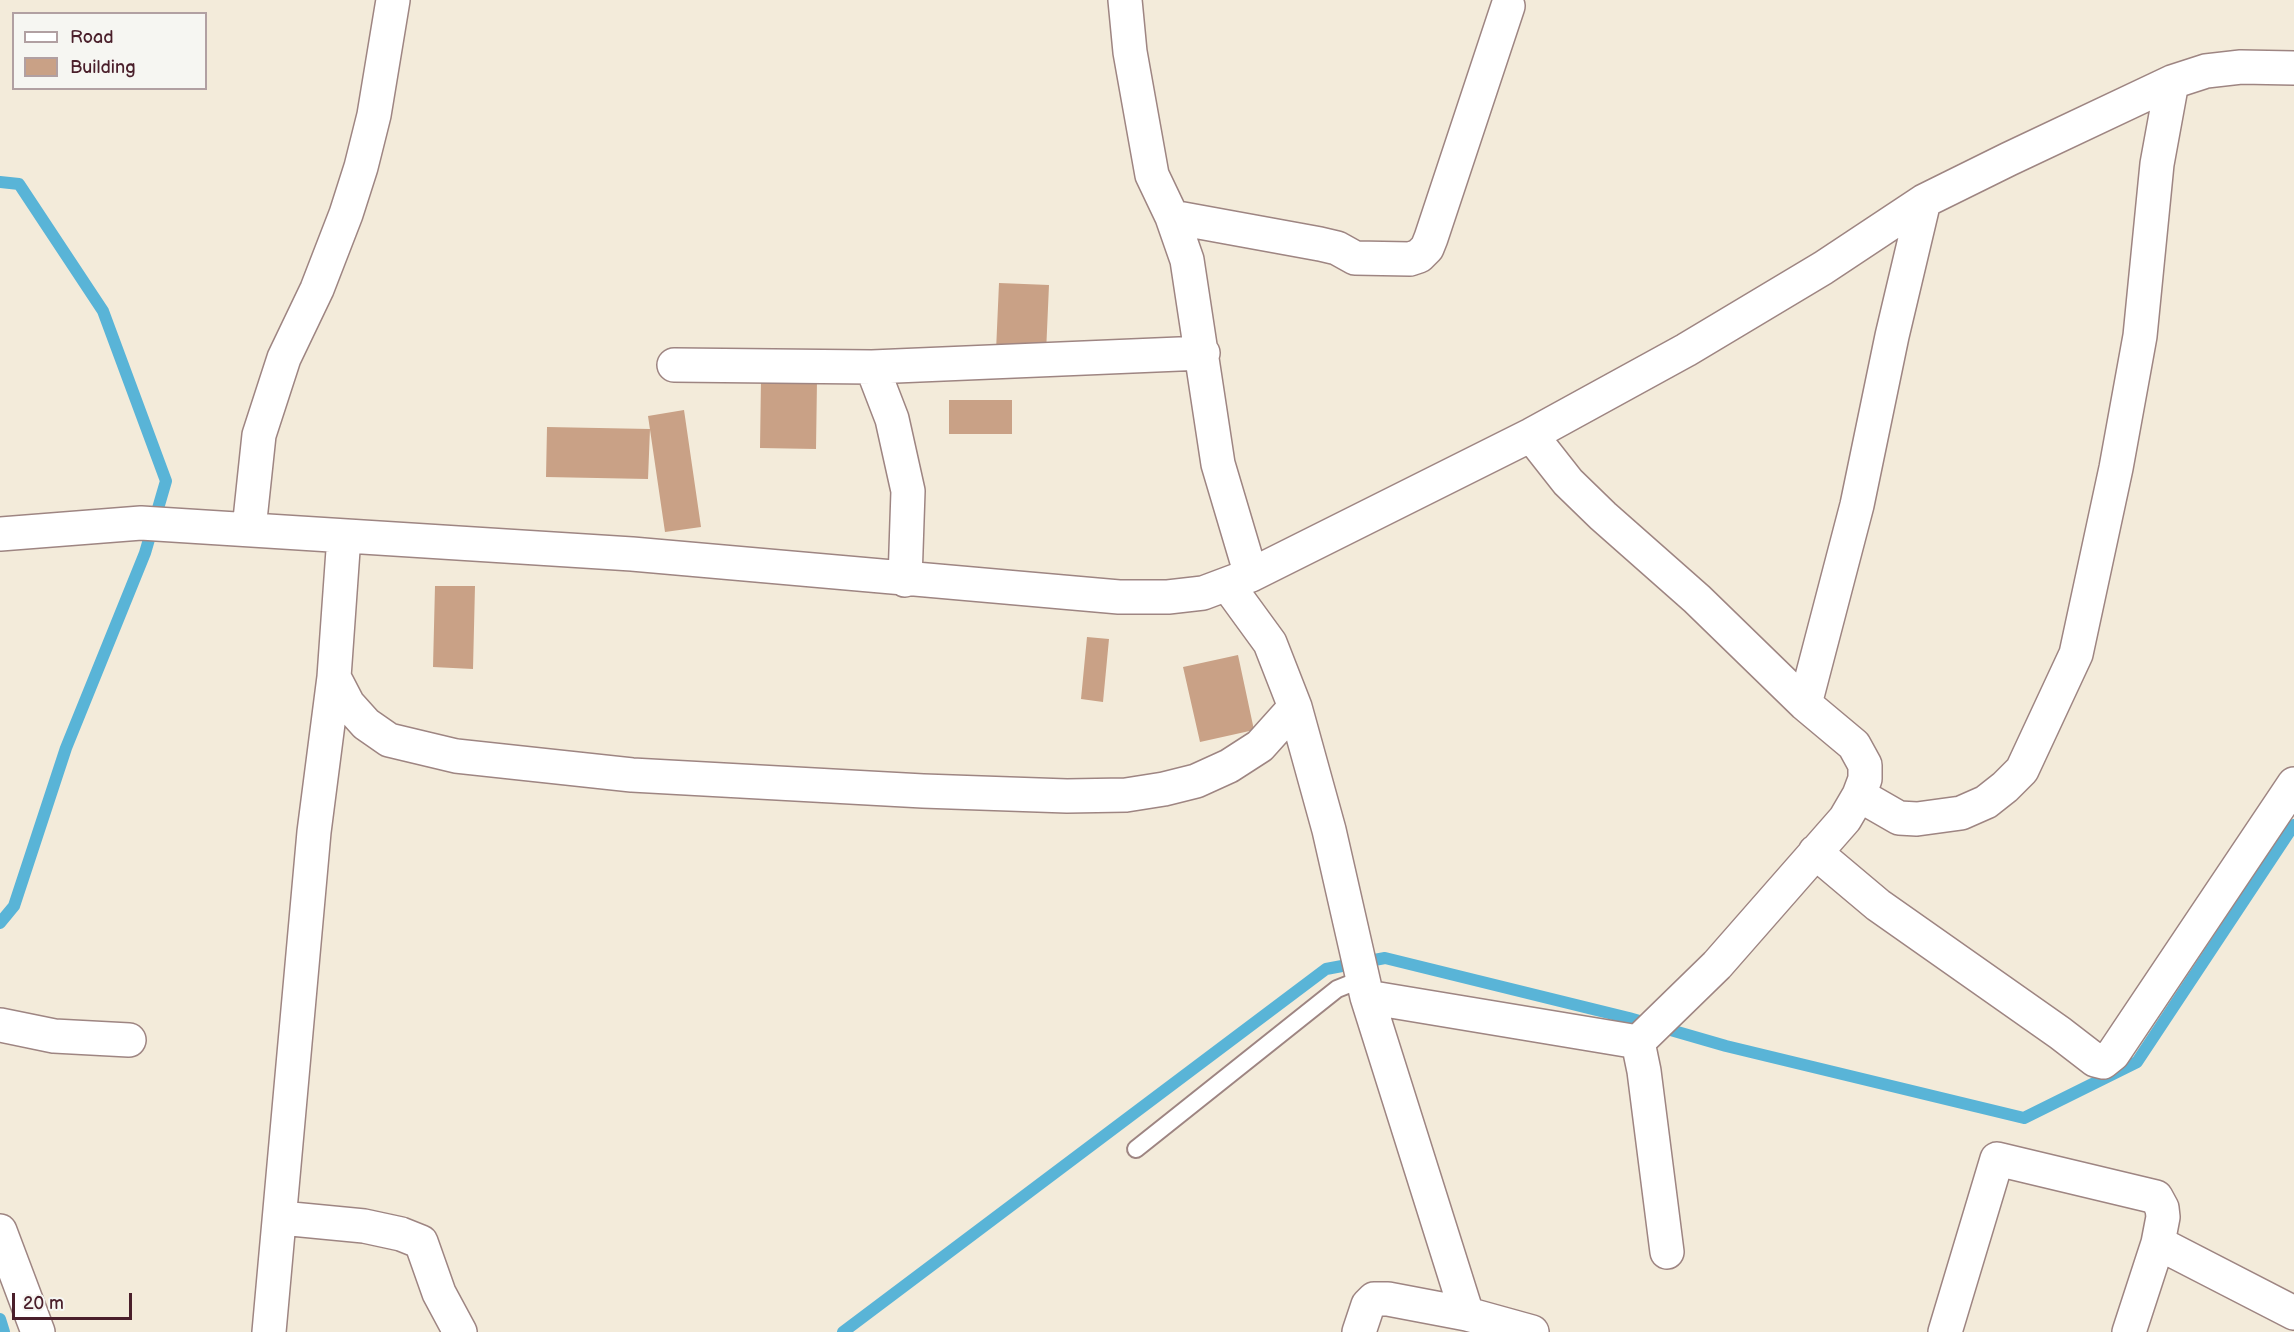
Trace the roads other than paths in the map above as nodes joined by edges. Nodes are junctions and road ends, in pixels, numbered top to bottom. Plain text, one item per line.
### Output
1 (393, 0) edge
2 (1125, 0) edge
3 (1508, 6) dead end
4 (2294, 68) edge
5 (2172, 82) junction
6 (1924, 201) junction
7 (1172, 217) junction
8 (1203, 353) junction
9 (674, 365) dead end
10 (872, 367) junction
11 (1531, 435) junction
12 (249, 529) junction
13 (0, 534) edge
14 (344, 536) junction
15 (905, 580) junction
16 (1239, 580) junction
17 (334, 677) junction
18 (1805, 704) junction
19 (1295, 707) junction
20 (2294, 784) edge
21 (1859, 795) junction
22 (1815, 852) junction
23 (1361, 974) junction
24 (0, 1025) edge
25 (1646, 1033) junction
26 (129, 1040) dead end
27 (1136, 1149) dead end
28 (281, 1218) junction
29 (0, 1230) edge
30 (2158, 1243) junction
31 (1667, 1252) dead end
32 (2294, 1313) edge
33 (1467, 1314) junction
34 (38, 1332) edge
35 (269, 1332) edge
36 (460, 1332) edge
37 (1359, 1332) edge
38 (1532, 1332) edge
39 (1945, 1332) edge
40 (2129, 1332) edge

1 - 12 street
2 - 7 street
3 - 7 street
4 - 5 street
5 - 6 street
5 - 21 street
6 - 11 street
6 - 18 street
7 - 8 street
8 - 10 street
8 - 16 street
9 - 10 street
10 - 15 street
11 - 16 street
11 - 18 street
12 - 13 street
12 - 14 street
14 - 15 street
14 - 17 street
15 - 16 street
16 - 19 street
17 - 19 street
17 - 28 street
18 - 21 street
19 - 23 street
20 - 22 street
21 - 22 street
22 - 25 street
23 - 25 street
23 - 27 lane
23 - 33 street
24 - 26 street
25 - 31 street
28 - 35 street
28 - 36 street
29 - 34 street
30 - 32 street
30 - 39 street
30 - 40 street
33 - 37 street
33 - 38 street

